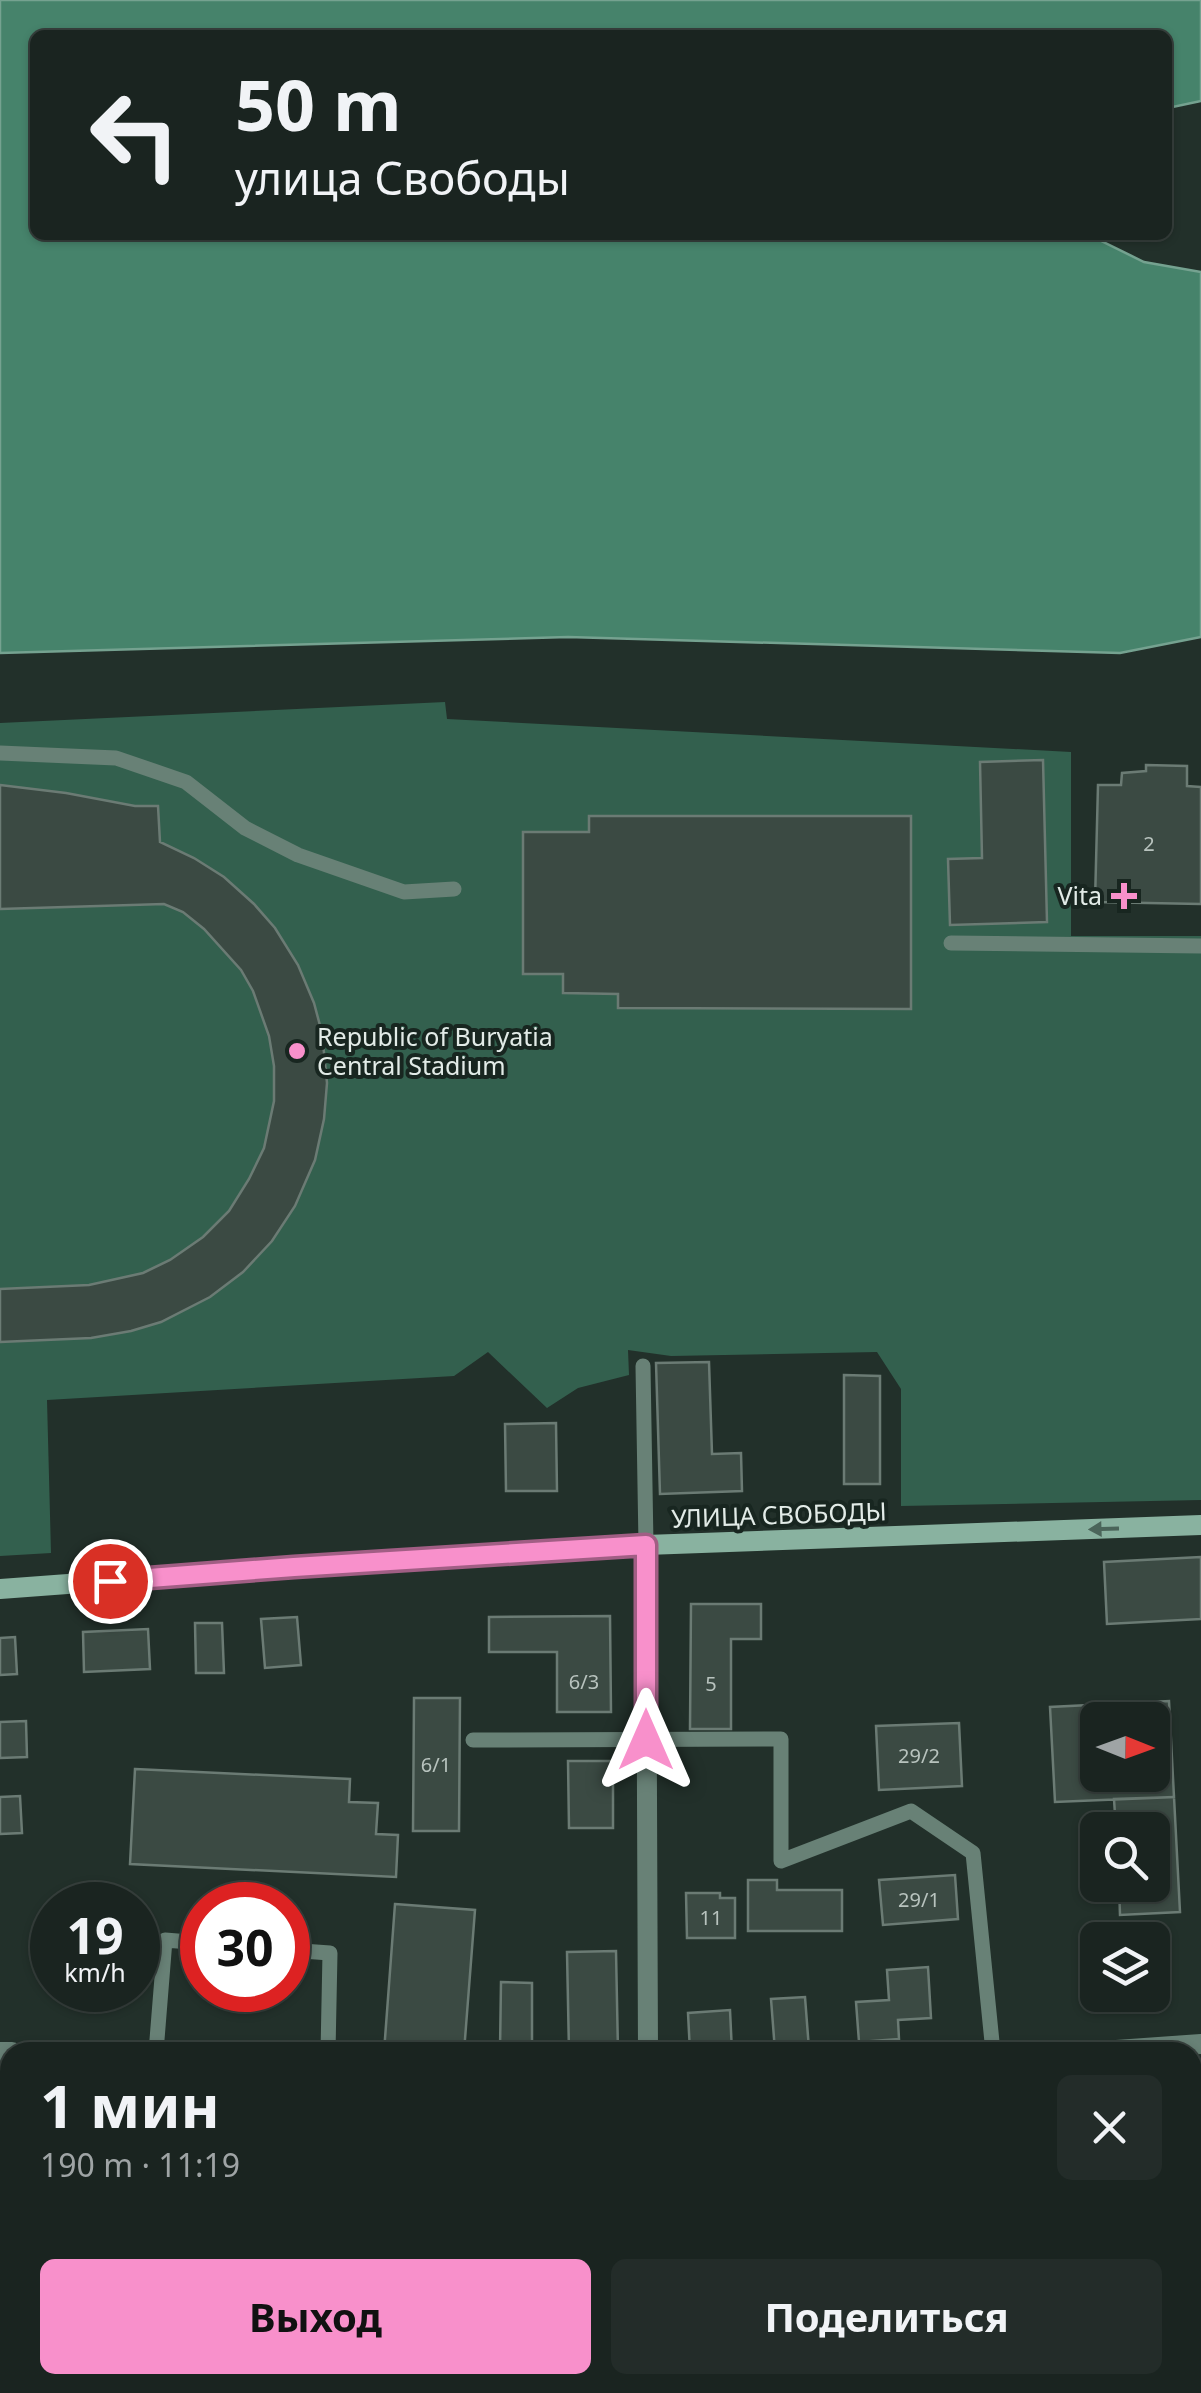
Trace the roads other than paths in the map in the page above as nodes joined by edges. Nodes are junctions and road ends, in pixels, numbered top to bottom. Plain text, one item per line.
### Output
1 (0, 754) edge
2 (454, 890) dead end
3 (952, 943) dead end
4 (1201, 946) edge
5 (644, 1366) dead end
6 (1201, 1526) edge
7 (646, 1545) junction
8 (0, 1589) edge
9 (473, 1740) dead end
10 (646, 1740) junction
11 (180, 1941) edge
12 (310, 1952) edge
13 (157, 2042) edge
14 (328, 2042) edge
15 (648, 2042) edge
16 (992, 2042) edge

1 - 2 lane
3 - 4 lane
5 - 7 lane
6 -> 7 main road, УЛИЦА СВОБОДЫ
7 - 8 main road, УЛИЦА СВОБОДЫ
7 - 10 street
9 - 10 lane
10 - 15 street
10 - 16 lane
11 - 13 lane
12 - 14 lane

